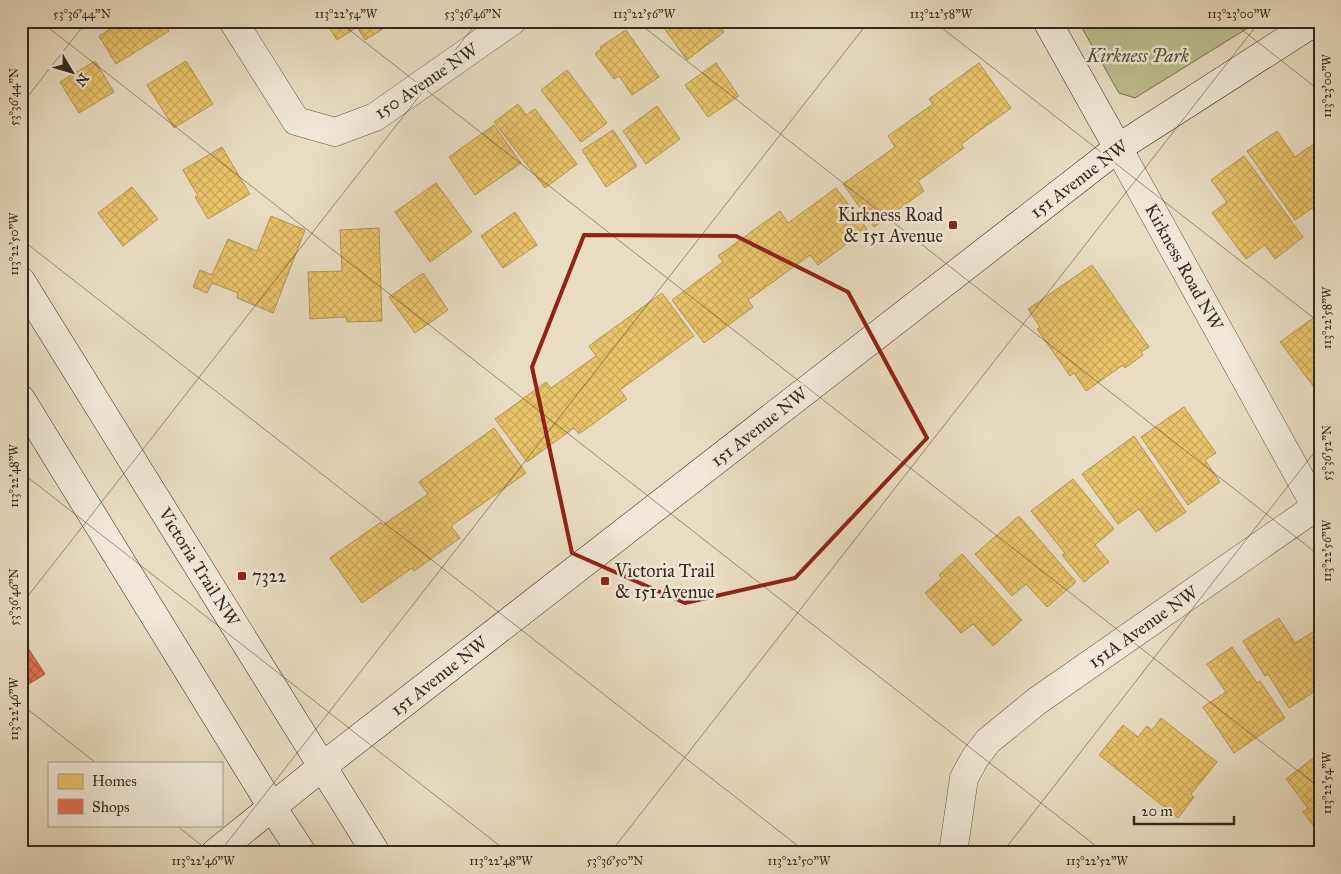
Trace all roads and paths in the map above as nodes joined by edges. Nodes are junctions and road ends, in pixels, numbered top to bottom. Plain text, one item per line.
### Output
1 (233, 21) edge
2 (512, 21) edge
3 (1047, 21) edge
4 (1316, 21) edge
5 (1118, 148) junction
6 (21, 281) edge
7 (21, 399) edge
8 (1318, 508) edge
9 (323, 766) junction
10 (272, 806) junction
11 (216, 853) edge
12 (302, 853) edge
13 (376, 853) edge
14 (953, 853) edge

1 - 2 street, 150 Avenue NW
3 - 5 street, Kirkness Road NW
4 - 5 street, 151 Avenue NW
5 - 8 street, Kirkness Road NW
5 - 9 street, 151 Avenue NW
6 - 9 street, Victoria Trail NW
7 - 10 street
8 - 14 street, 151A Avenue NW
9 - 10 street, 151 Avenue NW
9 - 13 street, Victoria Trail NW
10 - 11 street, 151 Avenue NW
10 - 12 street

